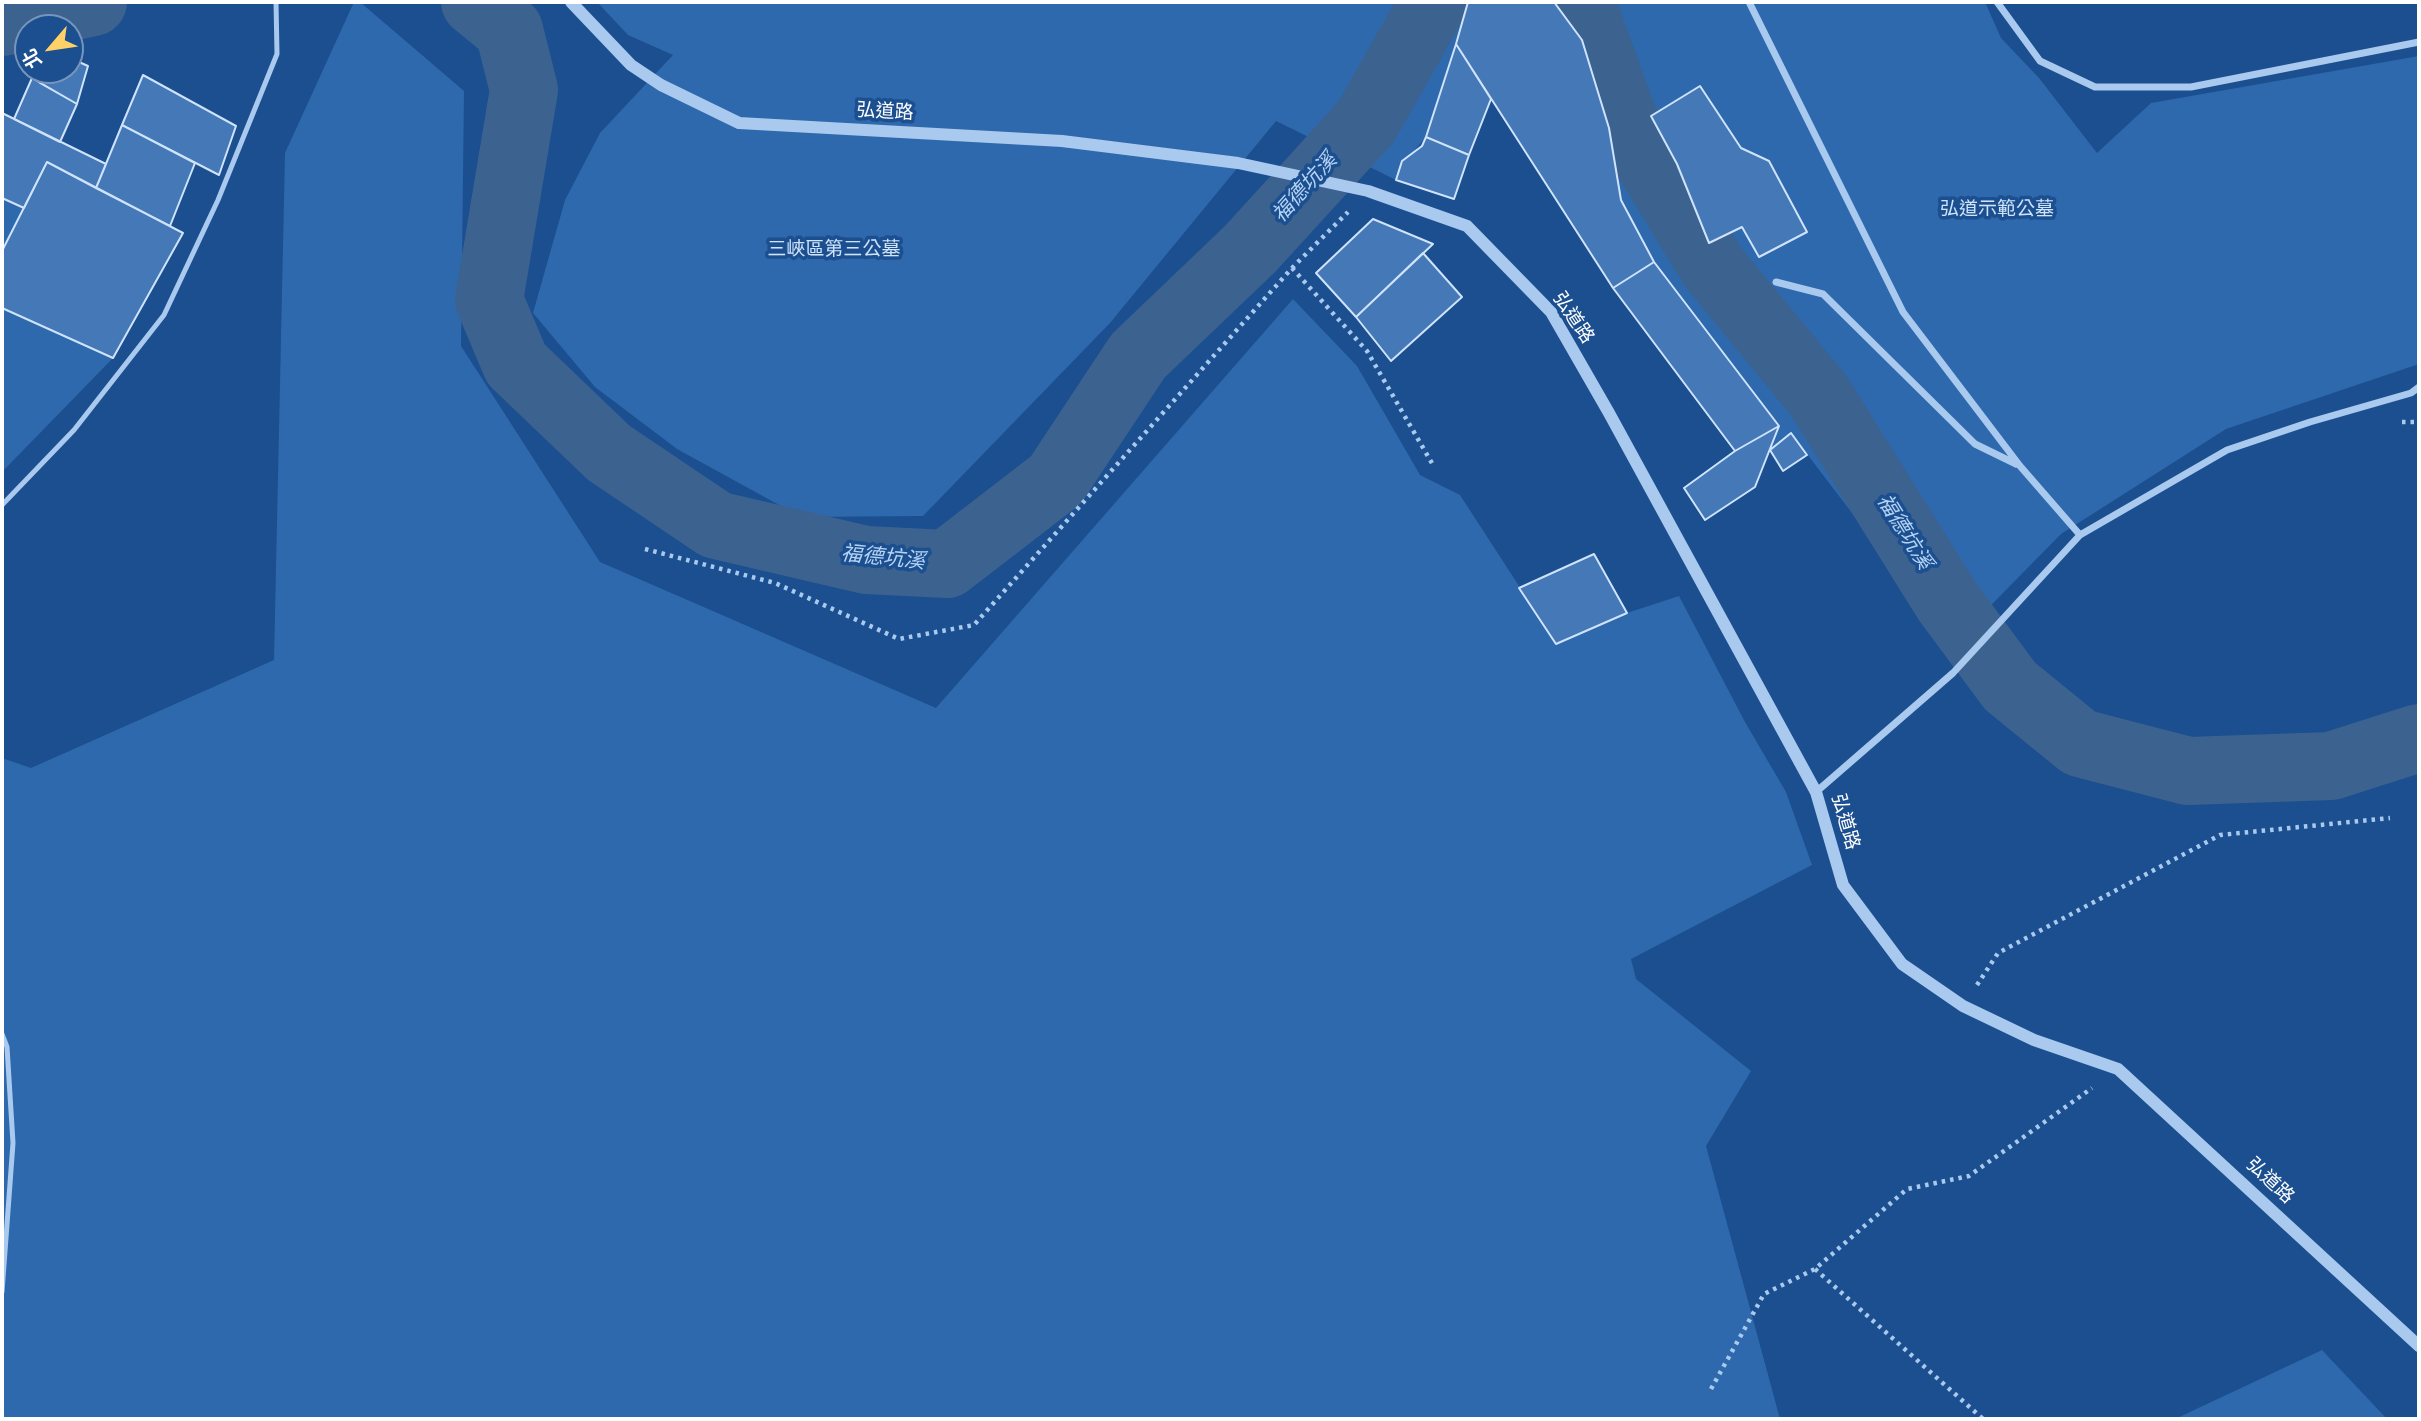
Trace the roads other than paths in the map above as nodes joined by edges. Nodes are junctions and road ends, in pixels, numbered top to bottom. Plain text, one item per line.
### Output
1 (276, 2) edge
2 (571, 2) edge
3 (1749, 2) edge
4 (1997, 2) edge
5 (2419, 42) edge
6 (1776, 282) dead end
7 (2419, 387) edge
8 (2020, 466) junction
9 (2, 505) edge
10 (2081, 535) junction
11 (1816, 792) junction
12 (2, 1034) edge
13 (2, 1292) edge
14 (2419, 1346) edge

1 - 9 lane
2 - 11 street, 弘道路
3 - 8 street
4 - 5 street
6 - 8 street
7 - 10 street
8 - 10 street
10 - 11 street
11 - 14 street, 弘道路
12 - 13 lane

